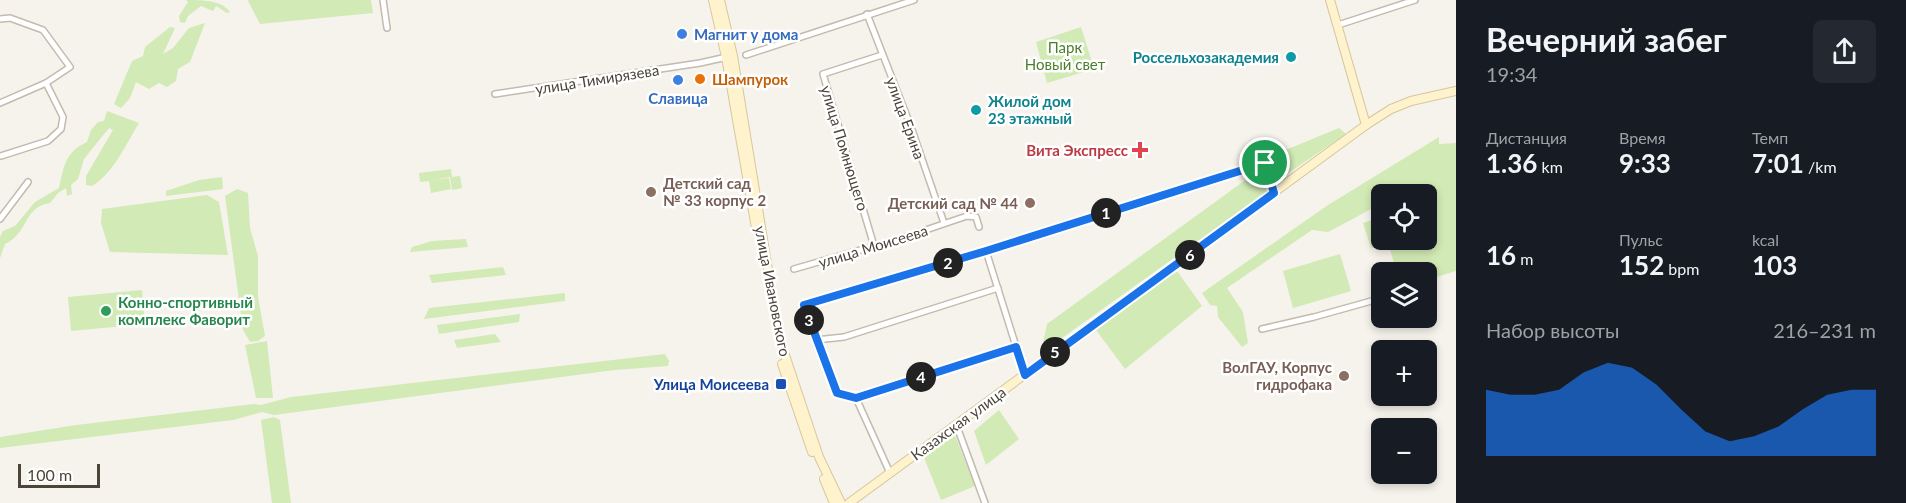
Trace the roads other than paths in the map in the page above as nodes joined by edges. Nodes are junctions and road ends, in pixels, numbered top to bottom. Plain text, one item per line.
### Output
1 (383, 0) edge
2 (712, 0) edge
3 (720, 0) edge
4 (914, 0) edge
5 (1330, 0) edge
6 (1414, 0) edge
7 (867, 14) junction
8 (0, 19) edge
9 (1338, 25) junction
10 (387, 28) dead end
11 (746, 55) dead end
12 (882, 55) junction
13 (729, 56) junction
14 (46, 83) junction
15 (1456, 91) edge
16 (495, 94) dead end
17 (0, 104) edge
18 (1366, 125) junction
19 (1, 156) edge
20 (28, 182) dead end
21 (1274, 193) junction
22 (0, 219) edge
23 (944, 223) junction
24 (979, 227) dead end
25 (874, 246) junction
26 (986, 251) junction
27 (794, 269) dead end
28 (998, 288) junction
29 (1371, 301) edge
30 (1262, 329) dead end
31 (816, 340) junction
32 (1016, 347) junction
33 (1025, 375) junction
34 (856, 398) junction
35 (956, 424) junction
36 (890, 473) junction
37 (834, 503) edge
38 (841, 503) edge
39 (849, 503) edge
40 (985, 503) edge

1 - 10 street
2 - 13 street, улица Ивановского
3 - 13 street, улица Ивановского
4 - 7 street
5 - 9 street
6 - 9 street
7 - 11 street
7 - 12 street, улица Ерина
8 - 14 street
9 - 18 street
12 - 23 street, улица Ерина
12 - 25 street, улица Помнющего
13 - 16 street, улица Тимирязева
13 - 37 street, улица Ивановского
13 - 38 street, улица Ивановского
14 - 17 street
14 - 19 street
15 - 18 street, Казахская улица
18 - 21 street, Казахская улица
20 - 22 street
21 - 26 street
21 - 33 street, Казахская улица
23 - 24 street, улица Моисеева
23 - 25 street, улица Моисеева
25 - 27 street, улица Моисеева
26 - 28 street
26 - 31 street
28 - 31 street
28 - 32 street
29 - 30 street
31 - 34 street
32 - 33 street
32 - 34 street
33 - 35 street, Казахская улица
34 - 36 street
35 - 36 street, Казахская улица
35 - 40 street
36 - 39 street, Казахская улица

